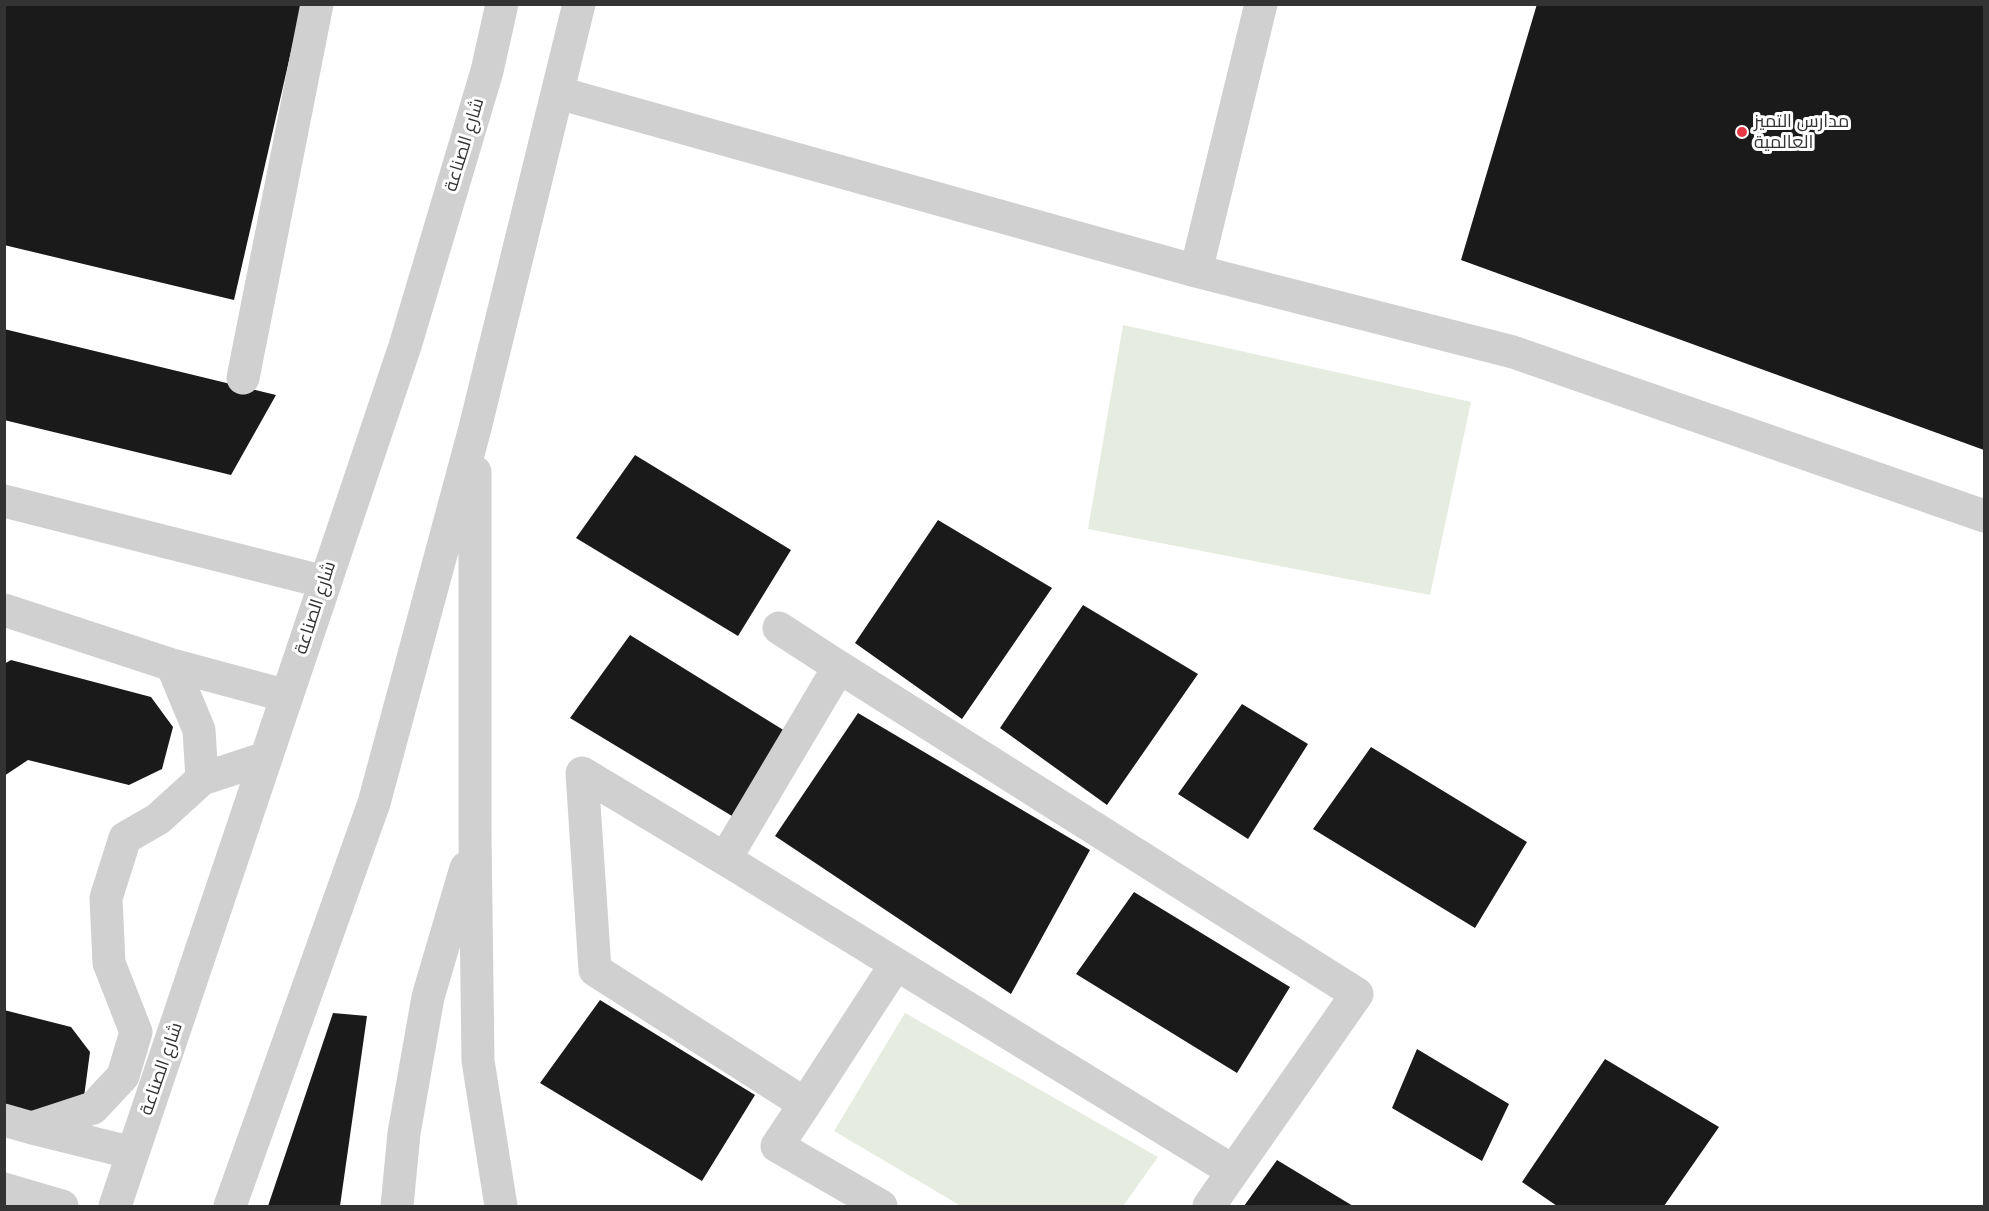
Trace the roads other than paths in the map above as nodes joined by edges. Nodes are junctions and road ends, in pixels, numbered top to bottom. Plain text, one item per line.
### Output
1 (317, 4) edge
2 (579, 4) edge
3 (1261, 4) edge
4 (495, 6) edge
5 (559, 93) junction
6 (1196, 271) junction
7 (243, 378) dead end
8 (475, 429) junction
9 (4, 501) edge
10 (1984, 516) edge
11 (325, 582) junction
12 (4, 610) edge
13 (779, 628) dead end
14 (172, 665) junction
15 (839, 667) junction
16 (287, 696) junction
17 (266, 758) junction
18 (202, 779) junction
19 (475, 836) junction
20 (725, 859) junction
21 (896, 964) junction
22 (136, 1032) junction
23 (170, 1042) junction
24 (805, 1104) junction
25 (18, 1124) edge
26 (133, 1153) junction
27 (1233, 1172) junction
28 (4, 1189) edge
29 (62, 1206) edge
30 (115, 1206) edge
31 (230, 1206) edge
32 (398, 1206) edge
33 (501, 1206) edge
34 (881, 1206) edge
35 (1209, 1206) edge

1 - 7 street
2 - 5 street
3 - 6 street
4 - 11 street, شارع الصناعة
5 - 6 street
5 - 8 street
6 - 10 street
8 - 19 street
8 - 31 street
9 - 11 street
11 - 16 street, شارع الصناعة
12 - 14 street
13 - 15 street
14 - 16 street
14 - 18 street
15 - 20 street
15 - 27 street
16 - 17 street, شارع الصناعة
17 - 18 street
17 - 23 street, شارع الصناعة
18 - 22 street
19 - 32 street
19 - 33 street
20 - 21 street
20 - 24 street
21 - 24 street
21 - 27 street
22 - 23 street
22 - 25 street
23 - 26 street, شارع الصناعة
24 - 34 street
25 - 26 street
26 - 30 street, شارع الصناعة
27 - 35 street
28 - 29 street

